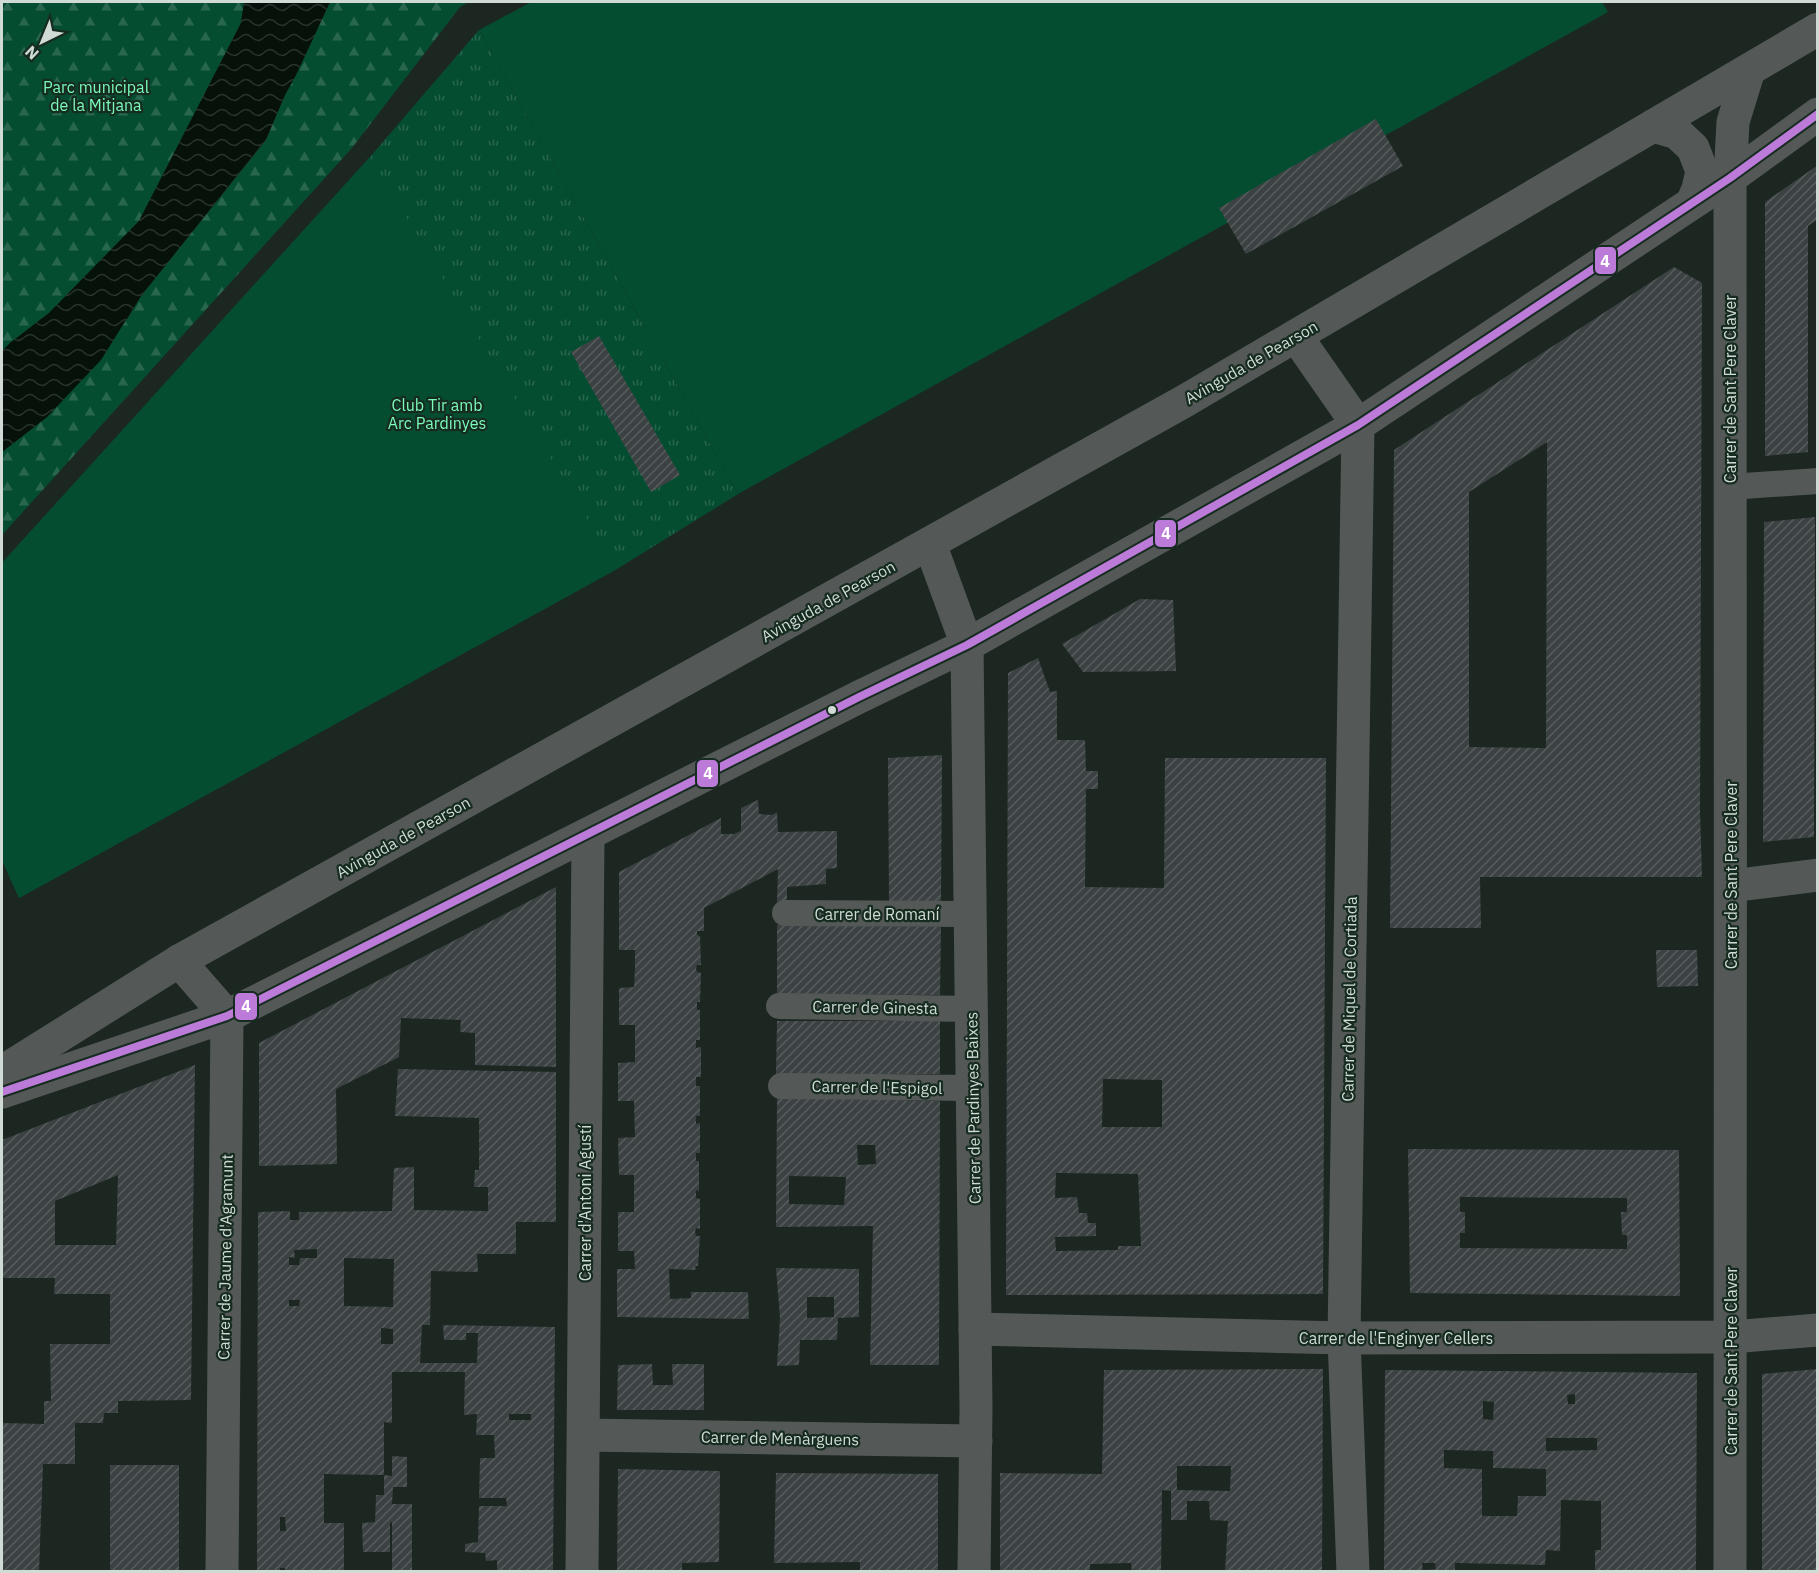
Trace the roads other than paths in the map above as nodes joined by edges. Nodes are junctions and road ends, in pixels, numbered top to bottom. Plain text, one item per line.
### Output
1 (1818, 29) edge
2 (1749, 70) junction
3 (1818, 114) edge
4 (1653, 126) junction
5 (1730, 178) junction
6 (1692, 203) junction
7 (1296, 336) junction
8 (1358, 425) junction
9 (1818, 481) edge
10 (1729, 487) junction
11 (930, 544) junction
12 (967, 645) junction
13 (588, 834) junction
14 (1818, 875) edge
15 (1731, 886) junction
16 (785, 914) dead end
17 (970, 914) junction
18 (179, 962) junction
19 (779, 1006) dead end
20 (972, 1009) junction
21 (227, 1016) junction
22 (2, 1072) edge
23 (781, 1086) dead end
24 (972, 1088) junction
25 (2, 1092) edge
26 (975, 1329) junction
27 (1818, 1330) edge
28 (1731, 1337) junction
29 (1344, 1338) junction
30 (584, 1435) junction
31 (976, 1441) junction
32 (222, 1572) edge
33 (582, 1572) edge
34 (974, 1572) edge
35 (1353, 1572) edge
36 (1730, 1572) edge

1 - 2 street, Avinguda de Pearson
2 - 4 street, Avinguda de Pearson
2 - 5 street
3 - 5 street
4 - 6 street
4 - 7 street, Avinguda de Pearson
5 - 6 street
5 - 10 street, Carrer de Sant Pere Claver
6 - 8 street
7 - 8 street
7 - 11 street, Avinguda de Pearson
8 - 12 street
8 - 29 street, Carrer de Miquel de Cortiada
9 - 10 street
10 - 15 street, Carrer de Sant Pere Claver
11 - 12 street, Carrer de Pardinyes Baixes
11 - 18 street, Avinguda de Pearson
12 - 13 street
12 - 17 street, Carrer de Pardinyes Baixes
13 - 21 street
13 - 30 street, Carrer d'Antoni Agustí
14 - 15 street
15 - 28 street, Carrer de Sant Pere Claver
16 - 17 street, Carrer de Romaní
17 - 20 street, Carrer de Pardinyes Baixes
18 - 21 street
18 - 22 street, Avinguda de Pearson
19 - 20 street, Carrer de Ginesta
20 - 24 street, Carrer de Pardinyes Baixes
21 - 25 street
21 - 32 street, Carrer de Jaume d'Agramunt
23 - 24 street, Carrer de l'Espigol
24 - 26 street, Carrer de Pardinyes Baixes
26 - 29 street, Carrer de l'Enginyer Cellers
26 - 31 street, Carrer de Pardinyes Baixes
27 - 28 street, Carrer de l'Enginyer Cellers
28 - 29 street, Carrer de l'Enginyer Cellers
28 - 36 street, Carrer de Sant Pere Claver
29 - 35 street, Carrer de Miquel de Cortiada
30 - 31 street, Carrer de Menàrguens
30 - 33 street, Carrer d'Antoni Agustí
31 - 34 street, Carrer de Pardinyes Baixes

